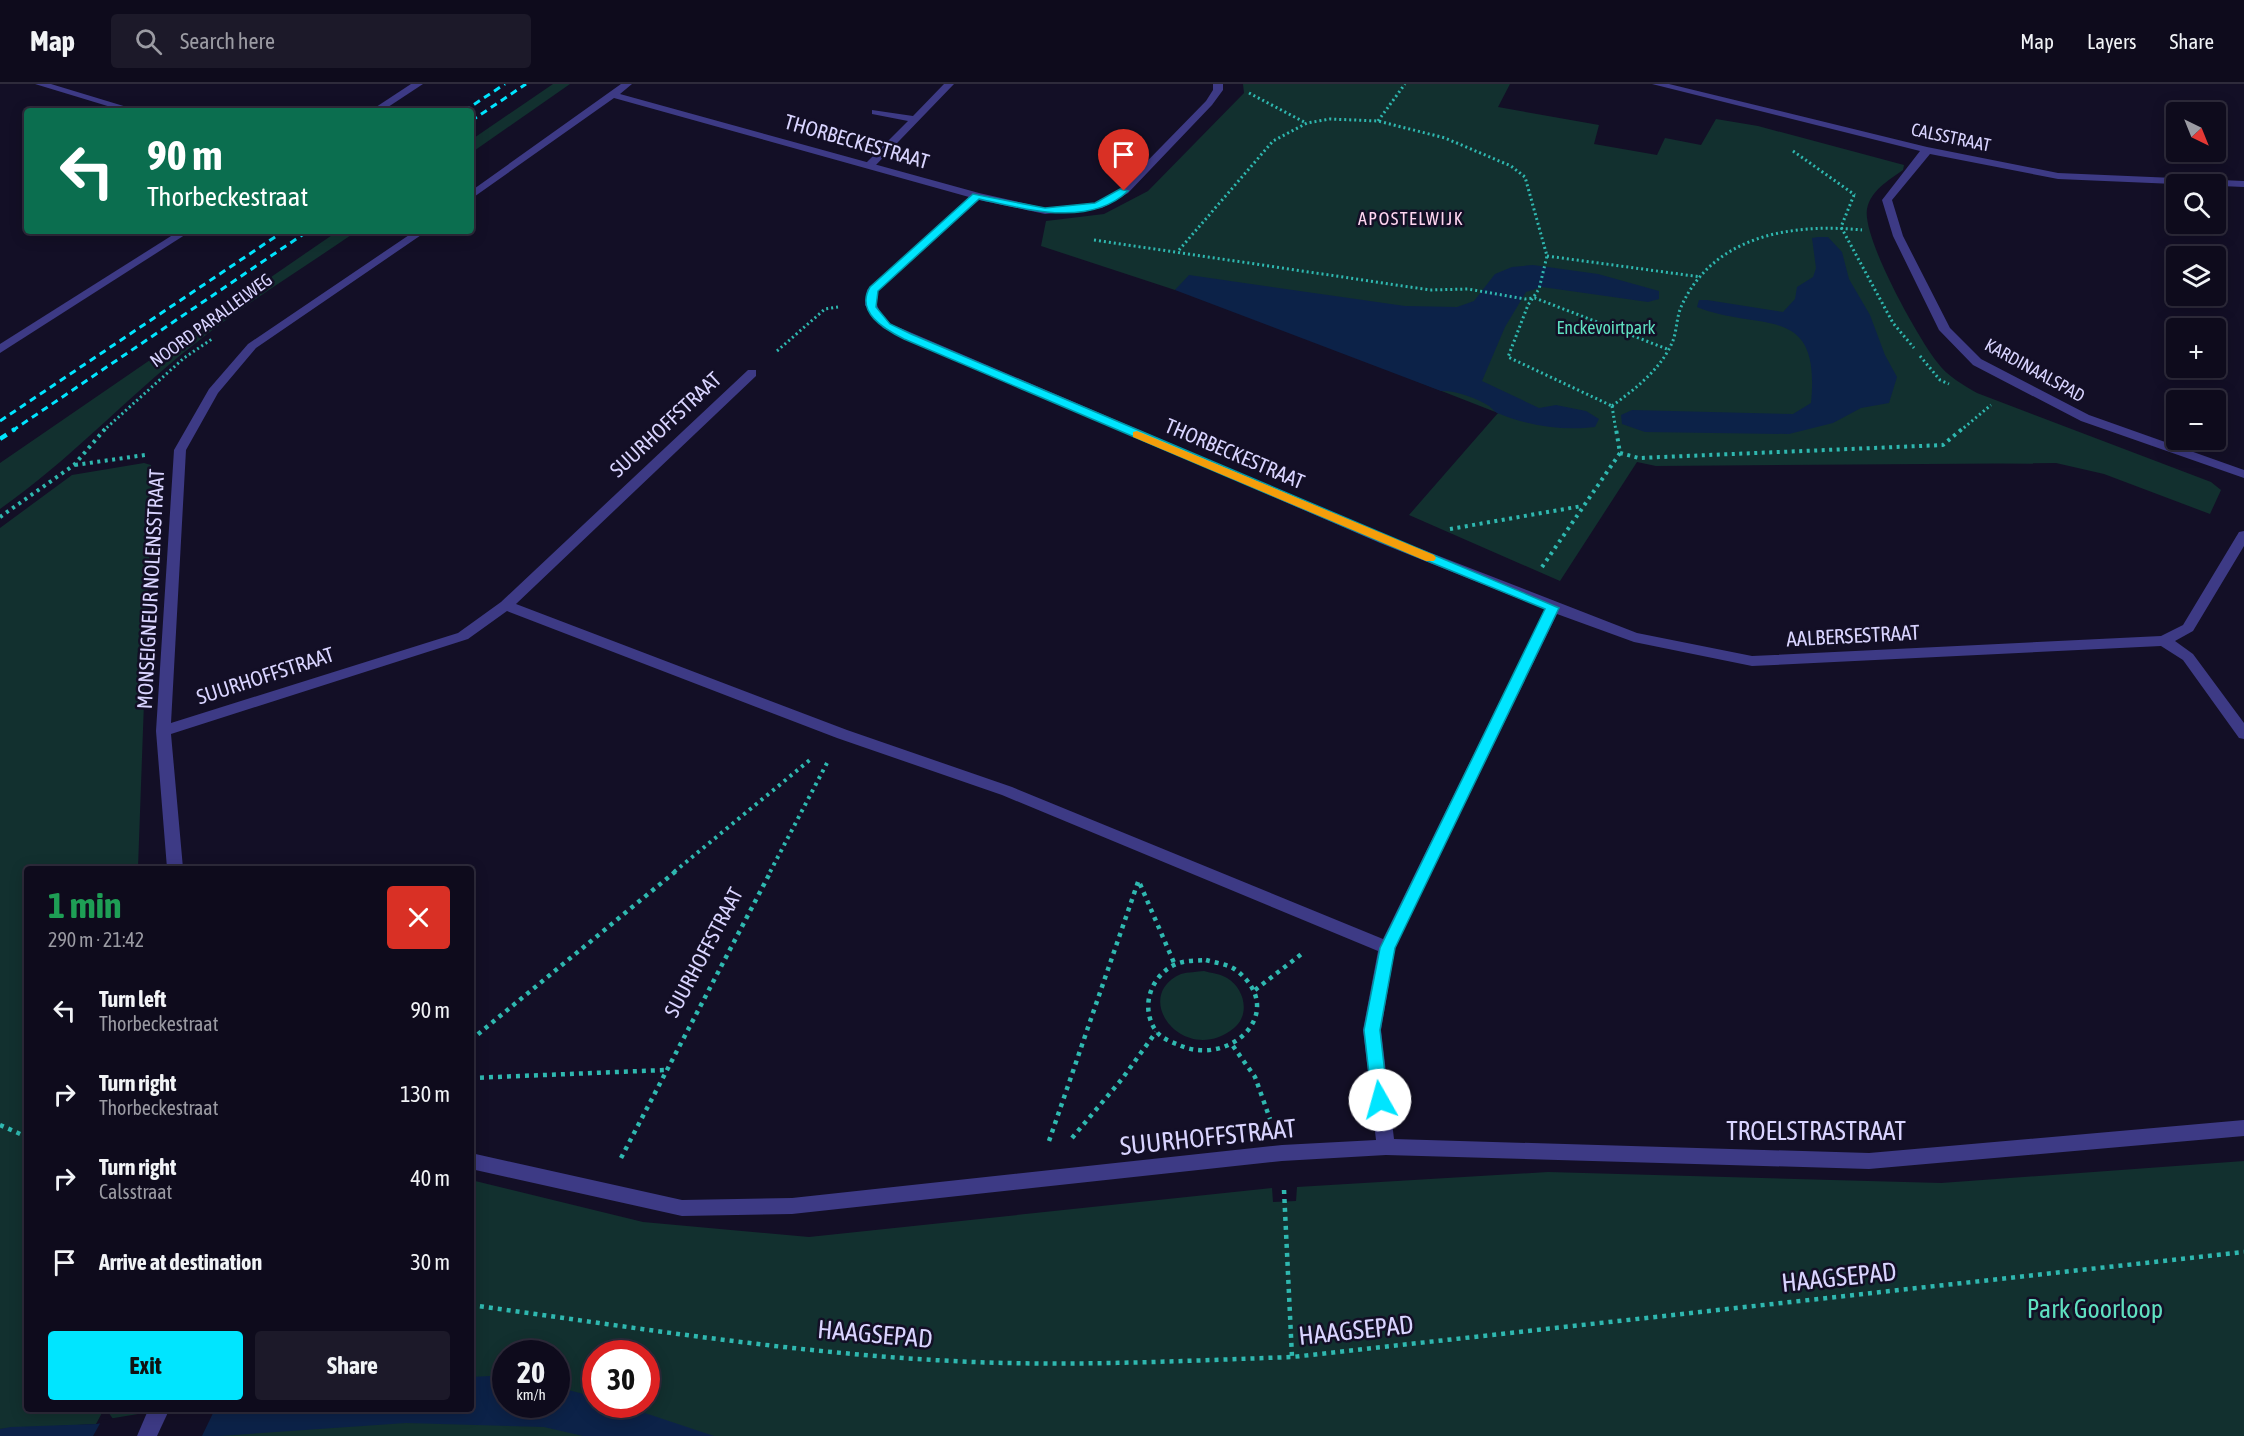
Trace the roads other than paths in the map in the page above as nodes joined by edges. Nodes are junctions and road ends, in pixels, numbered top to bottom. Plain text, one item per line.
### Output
1 (40, 84) edge
2 (417, 84) edge
3 (627, 84) edge
4 (949, 84) edge
5 (1218, 84) edge
6 (1657, 84) edge
7 (613, 95) junction
8 (124, 108) edge
9 (380, 108) edge
10 (876, 112) dead end
11 (915, 119) junction
12 (1927, 150) junction
13 (869, 166) junction
14 (2244, 184) edge
15 (474, 194) edge
16 (977, 196) junction
17 (181, 234) edge
18 (418, 234) edge
19 (0, 349) edge
20 (752, 373) road end
21 (2244, 474) edge
22 (2244, 535) edge
23 (506, 606) junction
24 (1552, 608) junction
25 (2164, 641) junction
26 (163, 731) junction
27 (2244, 734) edge
28 (175, 866) edge
29 (1387, 948) junction
30 (2244, 1128) edge
31 (1386, 1147) junction
32 (474, 1162) edge
33 (158, 1412) edge
34 (147, 1436) edge

1 - 8 street
2 - 9 street
3 - 7 street
4 - 11 street
5 - 16 street
6 - 12 street, CALSSTRAAT
7 - 13 street, THORBECKESTRAAT
7 - 15 street
10 - 11 street
11 - 13 street
12 - 14 street, CALSSTRAAT
12 - 21 street, KARDINAALSPAD
13 - 16 street, THORBECKESTRAAT
16 - 24 street, THORBECKESTRAAT
17 - 19 street
18 - 26 street, MONSEIGNEUR NOLENSSTRAAT
20 - 23 street, SUURHOFFSTRAAT
22 - 25 street, AALBERSESTRAAT
23 - 26 street, SUURHOFFSTRAAT
23 - 29 street
24 - 25 street, AALBERSESTRAAT
24 - 29 street
25 - 27 street
26 - 28 street
29 - 31 street
30 - 31 street, TROELSTRASTRAAT
31 - 32 street, SUURHOFFSTRAAT
33 - 34 street

